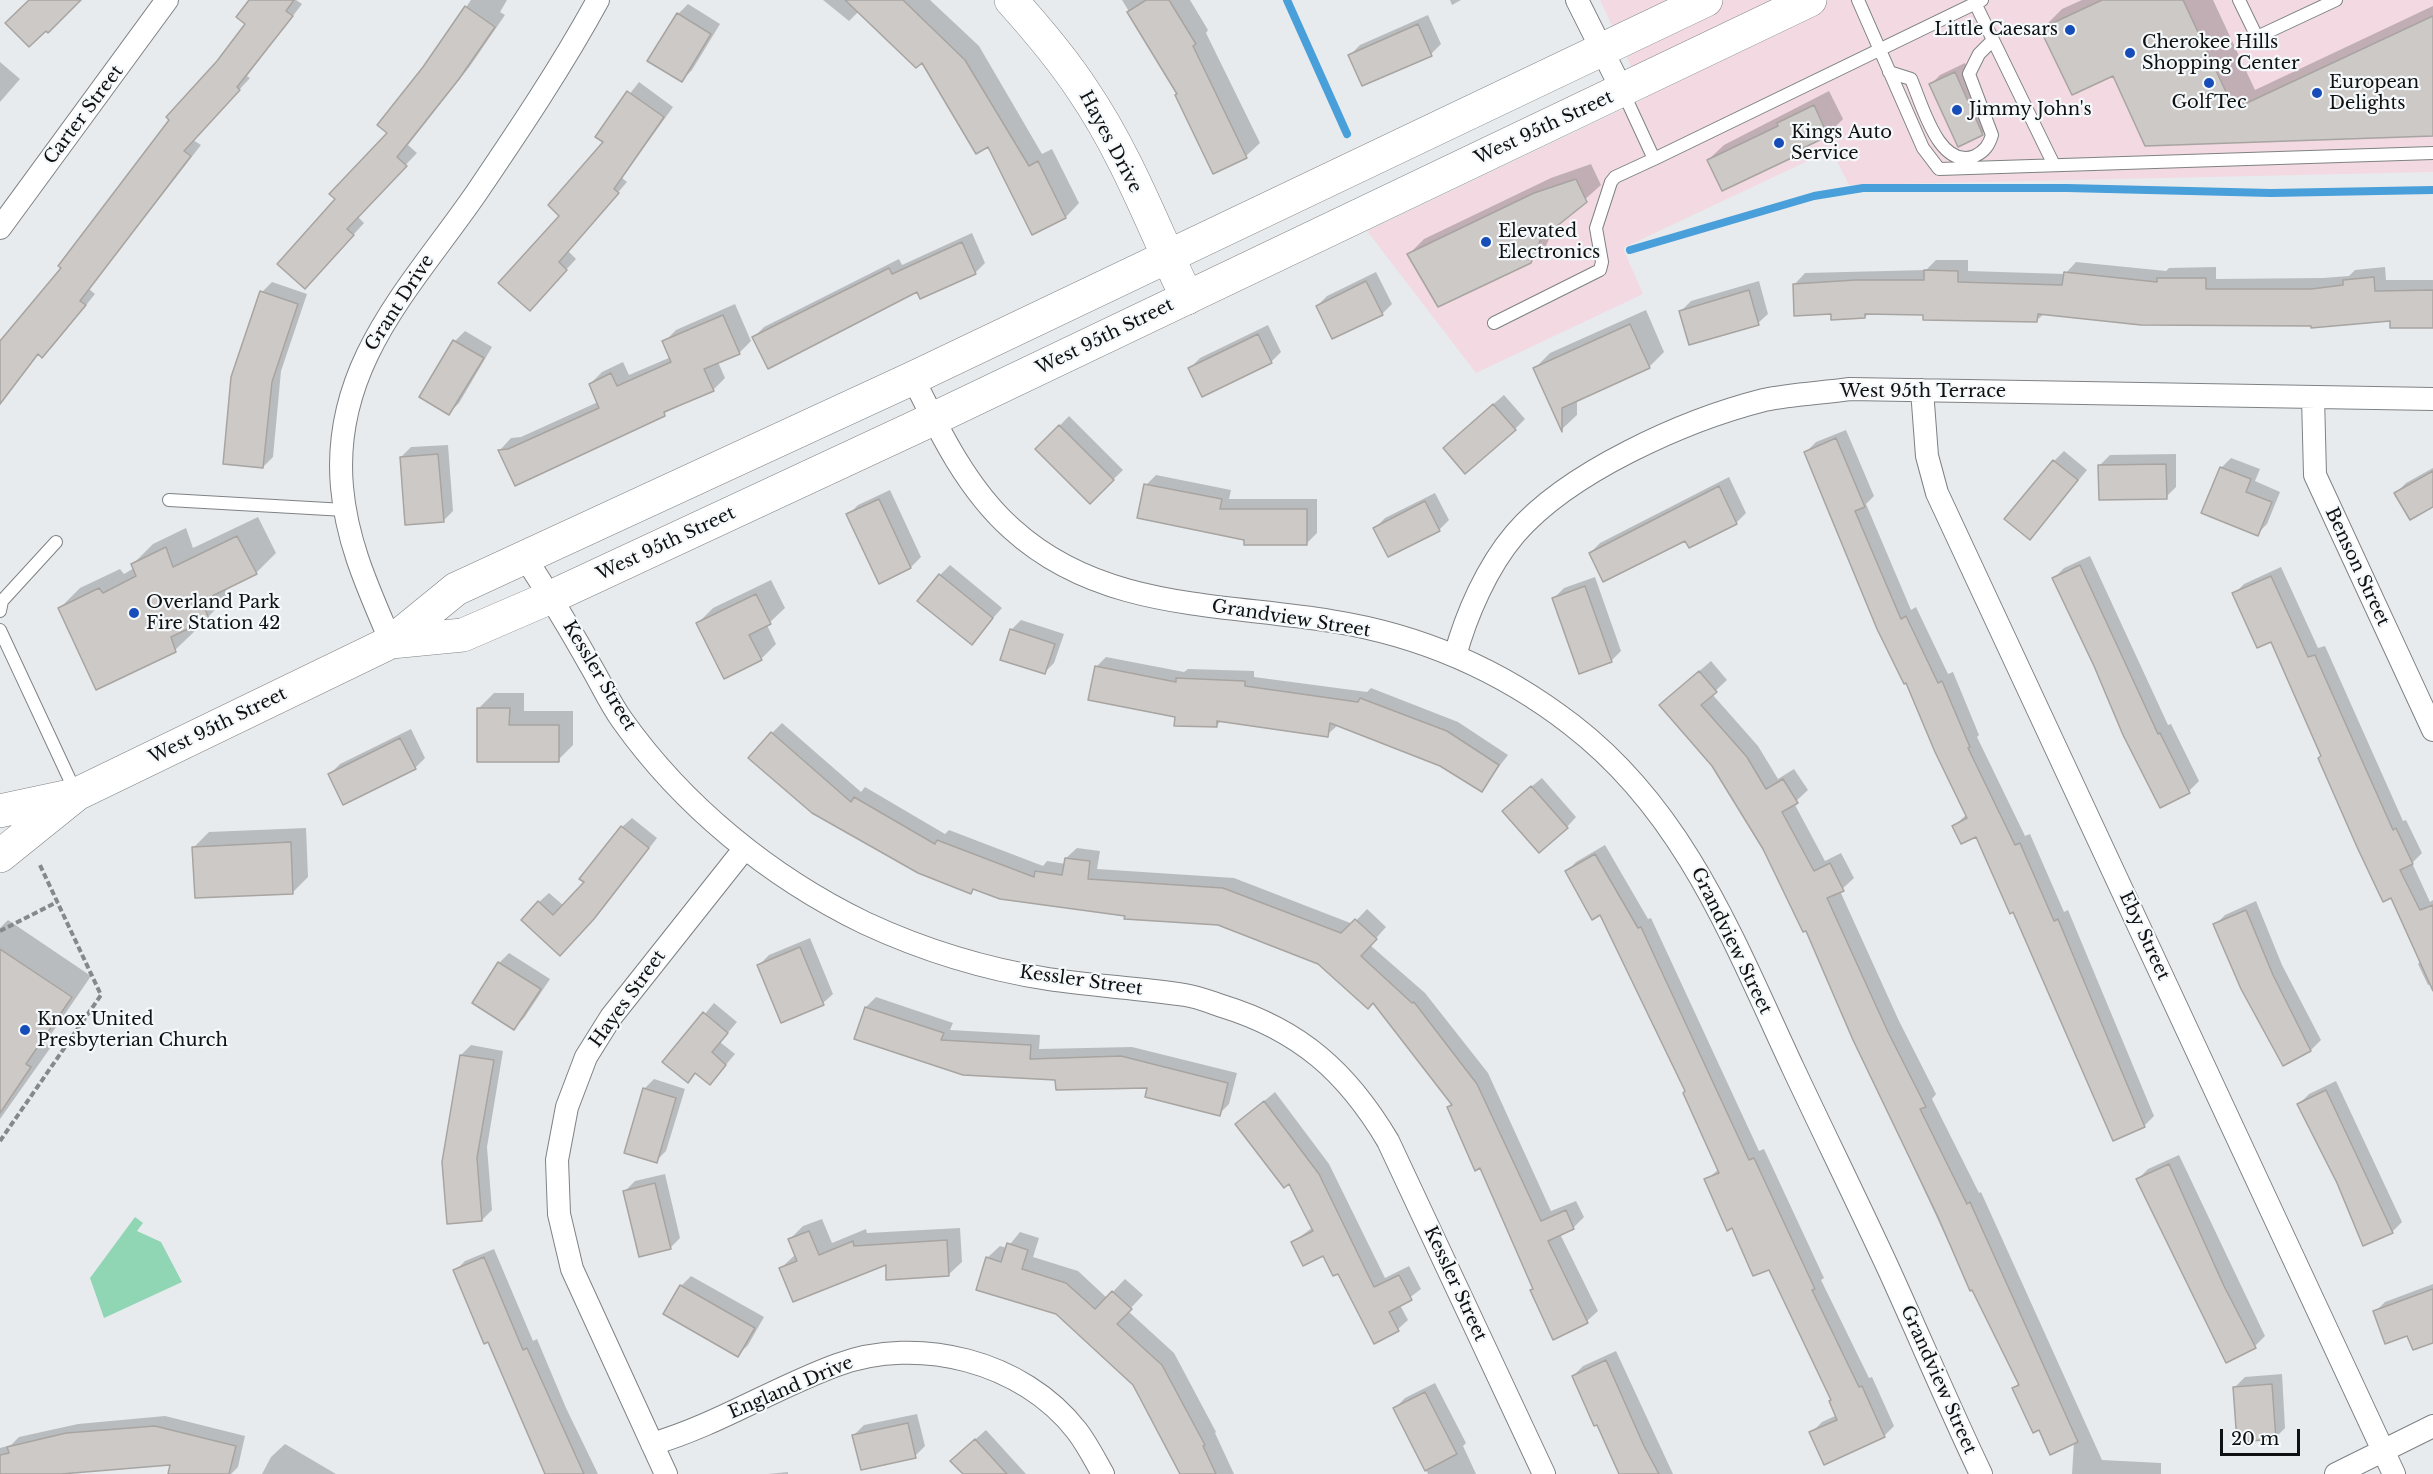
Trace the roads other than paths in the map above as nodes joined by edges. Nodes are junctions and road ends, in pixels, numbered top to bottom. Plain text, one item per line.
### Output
1 (167, 0) edge
2 (598, 0) edge
3 (1011, 0) edge
4 (1577, 0) edge
5 (1706, 0) edge
6 (1810, 0) edge
7 (1858, 0) edge
8 (2239, 0) edge
9 (2336, 0) edge
10 (1978, 2) edge
11 (1993, 40) junction
12 (1602, 49) junction
13 (1879, 49) junction
14 (1889, 72) junction
15 (1623, 92) junction
16 (2433, 153) edge
17 (1654, 159) junction
18 (2054, 165) junction
19 (0, 228) edge
20 (1167, 256) junction
21 (1187, 298) junction
22 (1494, 323) dead end
23 (913, 378) junction
24 (1922, 390) junction
25 (2313, 397) junction
26 (2433, 399) edge
27 (933, 419) junction
28 (169, 500) dead end
29 (345, 510) junction
30 (56, 542) dead end
31 (526, 559) junction
32 (551, 597) junction
33 (0, 611) edge
34 (0, 630) edge
35 (391, 642) junction
36 (1455, 656) junction
37 (2433, 730) edge
38 (77, 794) junction
39 (0, 811) edge
40 (745, 848) junction
41 (0, 856) edge
42 (2433, 1426) edge
43 (652, 1444) junction
44 (2384, 1452) junction
45 (666, 1474) edge
46 (1103, 1474) edge
47 (1544, 1474) edge
48 (1981, 1474) edge
49 (2336, 1474) edge
50 (2394, 1474) edge

1 - 19 street, Carter Street
2 - 29 street, Grant Drive
3 - 20 main road, Hayes Drive
4 - 12 street
5 - 12 main road, West 95th Street
6 - 15 main road, West 95th Street
7 - 13 lane
8 - 9 lane
10 - 11 lane
10 - 13 lane
11 - 14 lane
11 - 18 lane
12 - 15 street
12 - 20 main road, West 95th Street
13 - 14 lane
13 - 17 lane
14 - 18 lane
15 - 17 lane
15 - 21 main road, West 95th Street
16 - 18 lane
17 - 22 lane
20 - 21 main road, Hayes Drive
20 - 23 main road, West 95th Street
21 - 27 main road, West 95th Street
23 - 27 street, Grandview Street
23 - 31 main road, West 95th Street
24 - 25 street, West 95th Terrace
24 - 36 street, West 95th Terrace
24 - 44 street, Eby Street
25 - 26 street, West 95th Terrace
25 - 37 street, Benson Street
27 - 32 main road, West 95th Street
27 - 36 street, Grandview Street
28 - 29 lane
29 - 35 street, Grant Drive
30 - 33 lane
31 - 32 street, Kessler Street
31 - 35 main road, West 95th Street
32 - 35 main road, West 95th Street
32 - 40 street, Kessler Street
34 - 38 lane
35 - 38 main road, West 95th Street
36 - 48 street, Grandview Street
38 - 39 main road, West 95th Street
38 - 41 main road, West 95th Street
40 - 43 street, Hayes Street
40 - 47 street, Kessler Street
42 - 44 street
43 - 45 street, Hayes Street
43 - 46 street, England Drive
44 - 49 street
44 - 50 street, Eby Street

